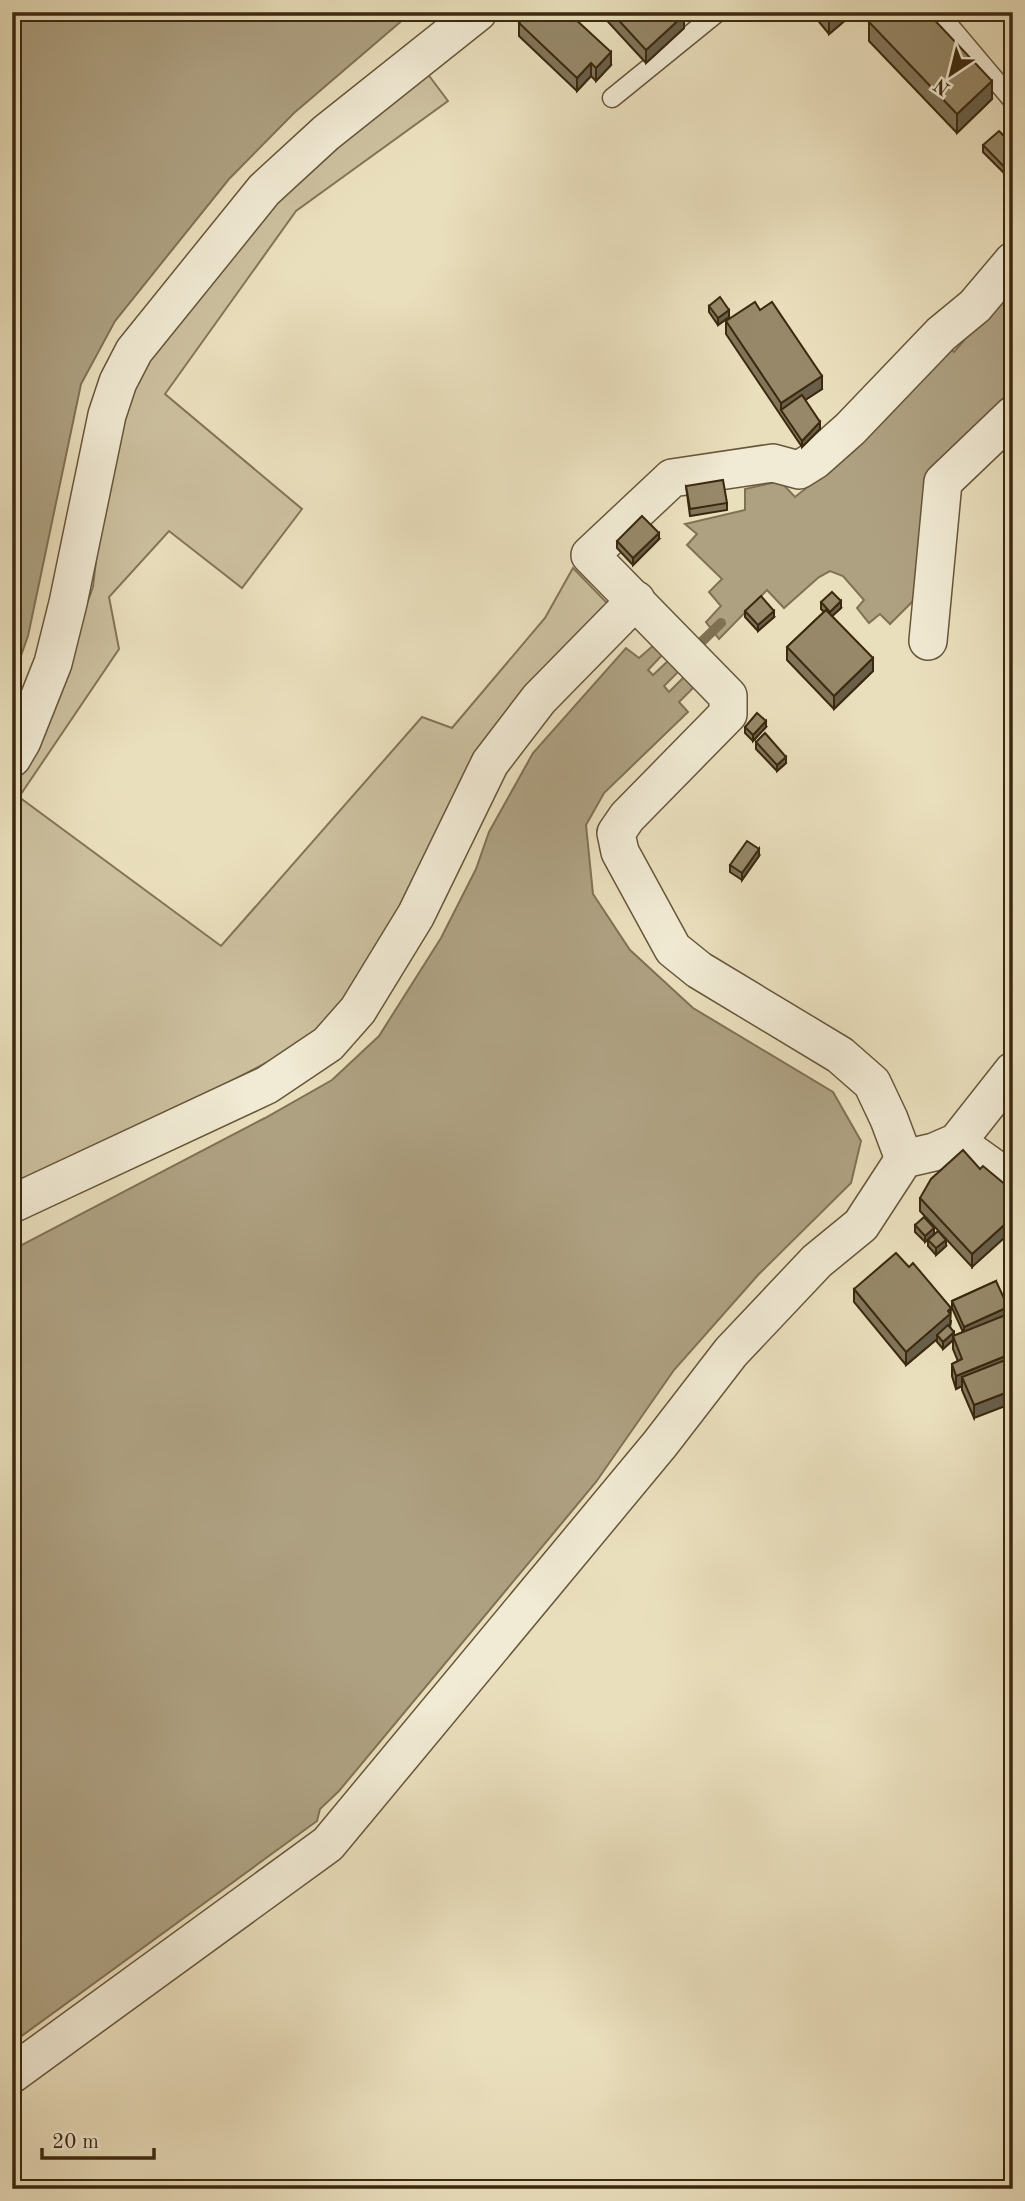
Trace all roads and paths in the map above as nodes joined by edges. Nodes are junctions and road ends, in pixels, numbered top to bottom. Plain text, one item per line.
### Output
1 (478, 12) edge
2 (718, 12) edge
3 (939, 12) edge
4 (612, 98) dead end
5 (1013, 101) edge
6 (1013, 261) edge
7 (1013, 415) edge
8 (645, 609) junction
9 (928, 641) dead end
10 (12, 758) edge
11 (1013, 1071) edge
12 (957, 1142) junction
13 (904, 1159) junction
14 (1013, 1182) edge
15 (12, 1204) edge
16 (12, 2074) edge

1 - 10 street
2 - 4 lane
3 - 5 lane
6 - 8 street
7 - 9 street
8 - 13 street
8 - 15 street
11 - 12 street
12 - 13 street
12 - 14 street
13 - 16 street

